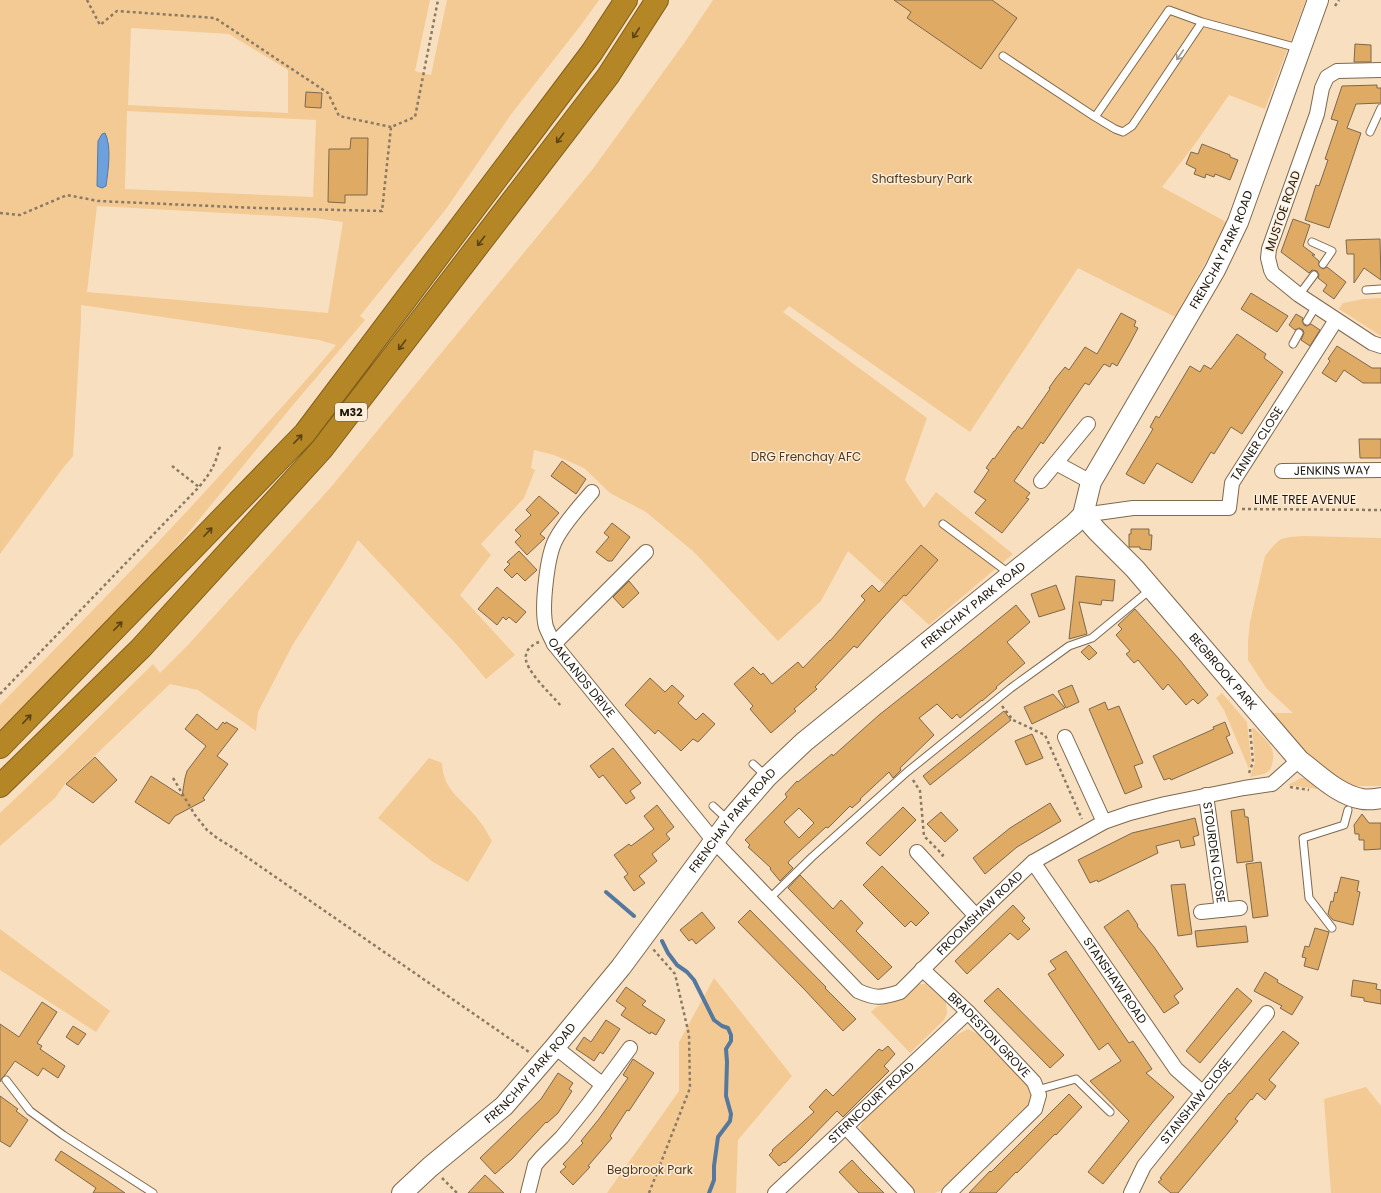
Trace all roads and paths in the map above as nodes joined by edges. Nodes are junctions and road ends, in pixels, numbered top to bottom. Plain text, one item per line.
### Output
1 (87, 0) edge
2 (438, 0) edge
3 (626, 0) edge
4 (657, 0) edge
5 (1318, 0) edge
6 (1202, 22) junction
7 (1300, 48) junction
8 (1003, 56) dead end
9 (1381, 70) edge
10 (1381, 108) edge
11 (1094, 117) junction
12 (391, 127) junction
13 (1370, 132) dead end
14 (0, 214) edge
15 (1312, 242) dead end
16 (1323, 264) dead end
17 (1314, 275) dead end
18 (1366, 290) dead end
19 (1381, 290) edge
20 (1299, 295) junction
21 (1316, 306) junction
22 (1336, 320) junction
23 (1307, 321) dead end
24 (1300, 333) dead end
25 (1293, 344) dead end
26 (1381, 346) edge
27 (1088, 424) dead end
28 (220, 446) dead end
29 (1056, 463) junction
30 (172, 466) dead end
31 (1381, 470) edge
32 (1282, 471) dead end
33 (1041, 480) dead end
34 (1091, 482) junction
35 (199, 487) junction
36 (592, 492) dead end
37 (1229, 508) junction
38 (1381, 510) edge
39 (1083, 515) junction
40 (943, 524) dead end
41 (646, 552) dead end
42 (1011, 574) junction
43 (1152, 588) junction
44 (552, 639) junction
45 (0, 694) edge
46 (997, 699) junction
47 (1253, 705) junction
48 (561, 706) dead end
49 (1065, 737) dead end
50 (0, 747) edge
51 (1300, 760) junction
52 (907, 772) junction
53 (173, 778) dead end
54 (0, 786) edge
55 (1244, 788) junction
56 (1206, 795) junction
57 (1381, 798) edge
58 (713, 806) dead end
59 (1348, 810) dead end
60 (729, 821) junction
61 (1104, 822) junction
62 (1087, 831) junction
63 (714, 841) junction
64 (917, 852) dead end
65 (1033, 862) junction
66 (931, 867) junction
67 (769, 899) junction
68 (1240, 908) dead end
69 (1222, 910) junction
70 (1201, 912) dead end
71 (976, 916) junction
72 (1332, 928) dead end
73 (642, 939) junction
74 (922, 969) junction
75 (968, 1012) junction
76 (1267, 1013) dead end
77 (630, 1048) dead end
78 (549, 1054) junction
79 (6, 1080) dead end
80 (604, 1085) junction
81 (1037, 1090) junction
82 (1203, 1094) junction
83 (1110, 1112) dead end
84 (846, 1127) junction
85 (430, 1167) junction
86 (153, 1193) edge
87 (402, 1193) edge
88 (457, 1193) edge
89 (528, 1193) edge
90 (649, 1193) edge
91 (775, 1193) edge
92 (907, 1193) edge
93 (949, 1193) edge
94 (1131, 1193) edge

1 - 12 path
2 - 12 path
50 -> 3 highway, M32
4 -> 54 highway, M32
5 - 7 main road, FRENCHAY PARK ROAD
6 - 7 lane
6 - 11 lane
6 -> 11 lane
7 - 34 main road, FRENCHAY PARK ROAD
8 - 11 lane
9 - 20 street, MUSTOE ROAD
10 - 13 lane
12 - 14 path
15 - 16 lane
17 - 20 lane
18 - 19 lane
20 - 21 street, MUSTOE ROAD
21 - 22 street, MUSTOE ROAD
21 - 23 lane
22 - 26 street, MUSTOE ROAD
22 - 37 street, TANNER CLOSE
24 - 25 lane
27 - 29 street
28 - 35 path
29 - 33 street
29 - 34 street
30 - 35 path
31 - 32 street, JENKINS WAY
34 - 39 main road, FRENCHAY PARK ROAD
35 - 45 path
36 - 44 street, OAKLANDS DRIVE
37 - 38 path, LIME TREE AVENUE
37 - 39 street
39 - 42 main road, FRENCHAY PARK ROAD
39 - 43 main road, BEGBROOK PARK
40 - 42 lane
41 - 44 street
42 - 60 main road, FRENCHAY PARK ROAD
43 - 46 lane
43 - 47 main road, BEGBROOK PARK
44 - 48 path
44 - 63 street, OAKLANDS DRIVE
46 - 52 lane
46 - 62 path
47 - 51 main road, BEGBROOK PARK
47 - 55 path
49 - 61 street
51 - 55 street, FROOMSHAW ROAD
51 - 57 main road, BEGBROOK PARK
52 - 66 path
52 - 67 lane
53 - 78 path
55 - 56 street, FROOMSHAW ROAD
56 - 61 street, FROOMSHAW ROAD
56 - 69 street, STOURDEN CLOSE
58 - 60 lane
59 - 72 lane
60 - 63 main road, FRENCHAY PARK ROAD
61 - 62 street, FROOMSHAW ROAD
62 - 65 street, FROOMSHAW ROAD
63 - 67 street, FROOMSHAW ROAD
63 - 73 main road, FRENCHAY PARK ROAD
64 - 66 street
65 - 71 street, FROOMSHAW ROAD
65 - 82 street, STANSHAW ROAD
66 - 71 street
67 - 74 street, FROOMSHAW ROAD
68 - 69 street, STOURDEN CLOSE
69 - 70 street, STOURDEN CLOSE
71 - 74 street, FROOMSHAW ROAD
73 - 78 main road, FRENCHAY PARK ROAD
73 - 90 path
74 - 75 street, BRADESTON GROVE
75 - 81 street, BRADESTON GROVE
75 - 84 street, STERNCOURT ROAD
76 - 82 street, STANSHAW CLOSE
77 - 80 street
78 - 80 street
78 - 85 main road, FRENCHAY PARK ROAD
79 - 86 lane
80 - 89 street
81 - 83 lane
81 - 93 street, BRADESTON GROVE
82 - 94 street, STANSHAW CLOSE
84 - 91 street, STERNCOURT ROAD
84 - 92 street
85 - 87 main road, FRENCHAY PARK ROAD
85 - 88 path

